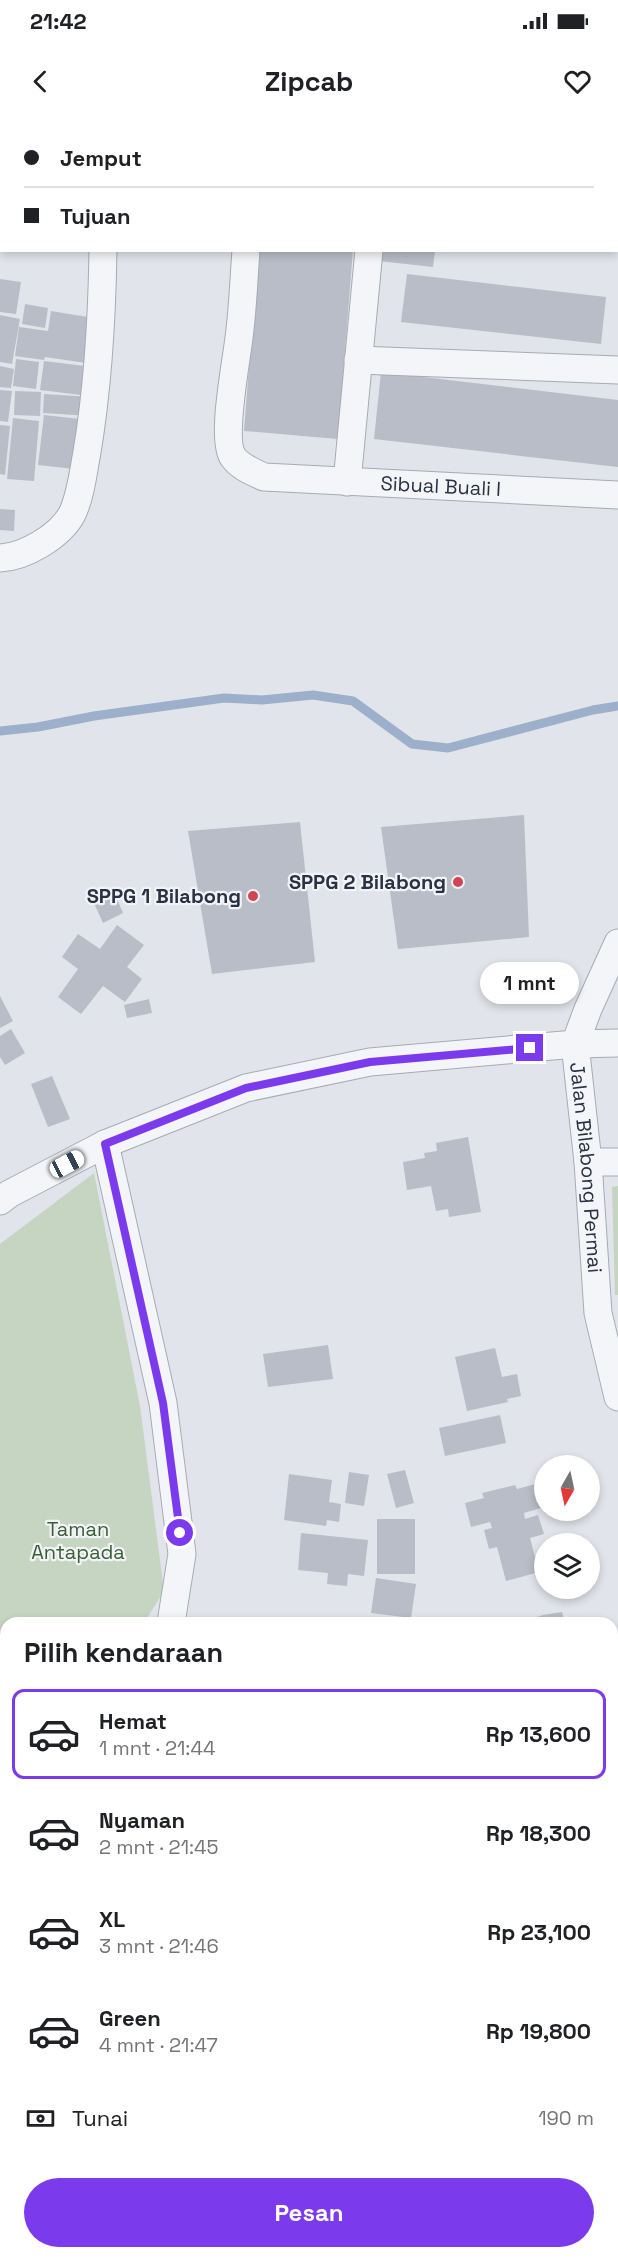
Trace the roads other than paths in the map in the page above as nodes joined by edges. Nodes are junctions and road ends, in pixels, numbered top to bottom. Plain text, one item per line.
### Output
1 (102, 252) edge
2 (246, 252) edge
3 (369, 252) edge
4 (358, 360) junction
5 (618, 370) edge
6 (347, 482) junction
7 (618, 495) edge
8 (0, 558) edge
9 (618, 943) edge
10 (618, 1043) edge
11 (576, 1044) junction
12 (105, 1144) junction
13 (588, 1162) junction
14 (618, 1162) edge
15 (0, 1201) edge
16 (608, 1312) edge
17 (618, 1397) edge
18 (172, 1617) edge

1 - 8 street
2 - 6 street, Sibual Buali I
3 - 4 street
4 - 5 street
4 - 6 street
6 - 7 street, Sibual Buali I
9 - 11 street, Jalan Bilabong Permai
10 - 11 street
11 - 12 street
11 - 13 street, Jalan Bilabong Permai
12 - 15 street
12 - 18 street
13 - 14 street
13 - 16 street, Jalan Bilabong Permai
16 - 17 street, Jalan Bilabong Permai

